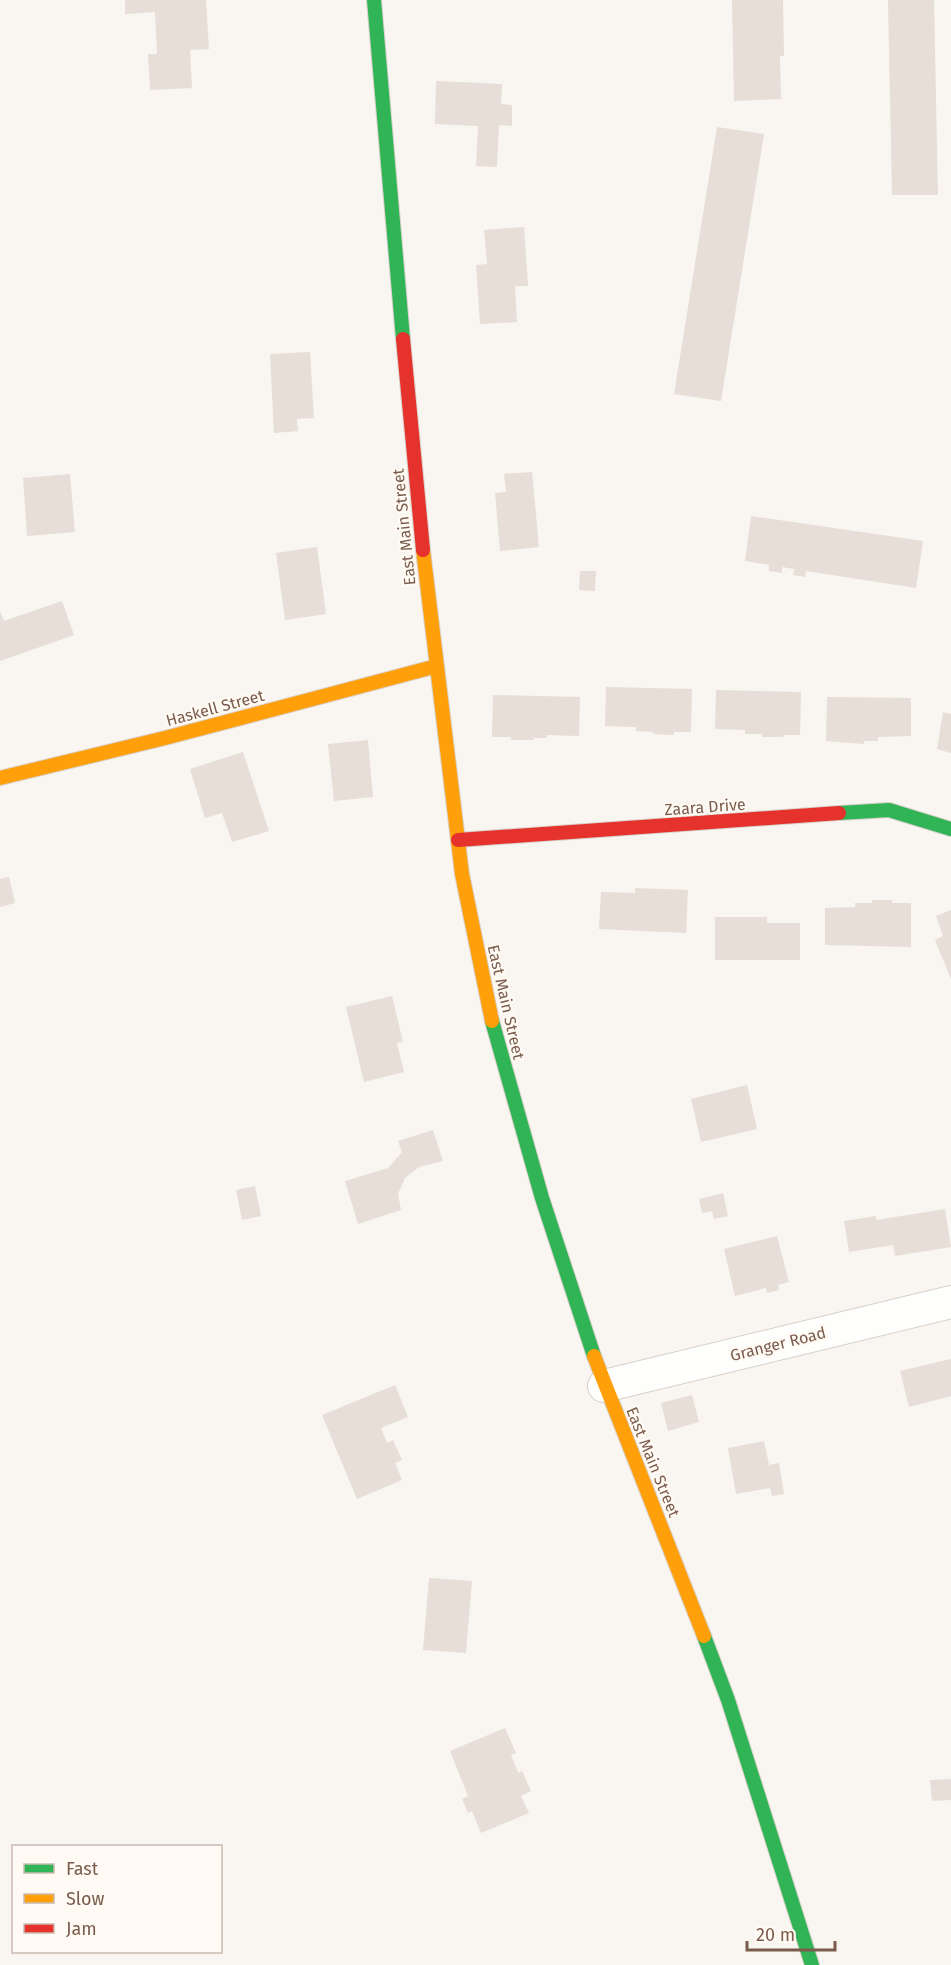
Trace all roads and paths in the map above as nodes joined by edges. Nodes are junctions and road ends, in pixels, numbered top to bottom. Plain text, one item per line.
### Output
1 (374, 0) edge
2 (437, 666) junction
3 (0, 778) edge
4 (951, 829) edge
5 (458, 840) junction
6 (951, 1302) edge
7 (604, 1386) junction
8 (812, 1965) edge

1 - 2 main road, East Main Street
2 - 3 main road, Haskell Street
2 - 5 main road, East Main Street
4 - 5 main road, Zaara Drive
5 - 7 main road, East Main Street
6 - 7 street, Granger Road
7 - 8 main road, East Main Street

